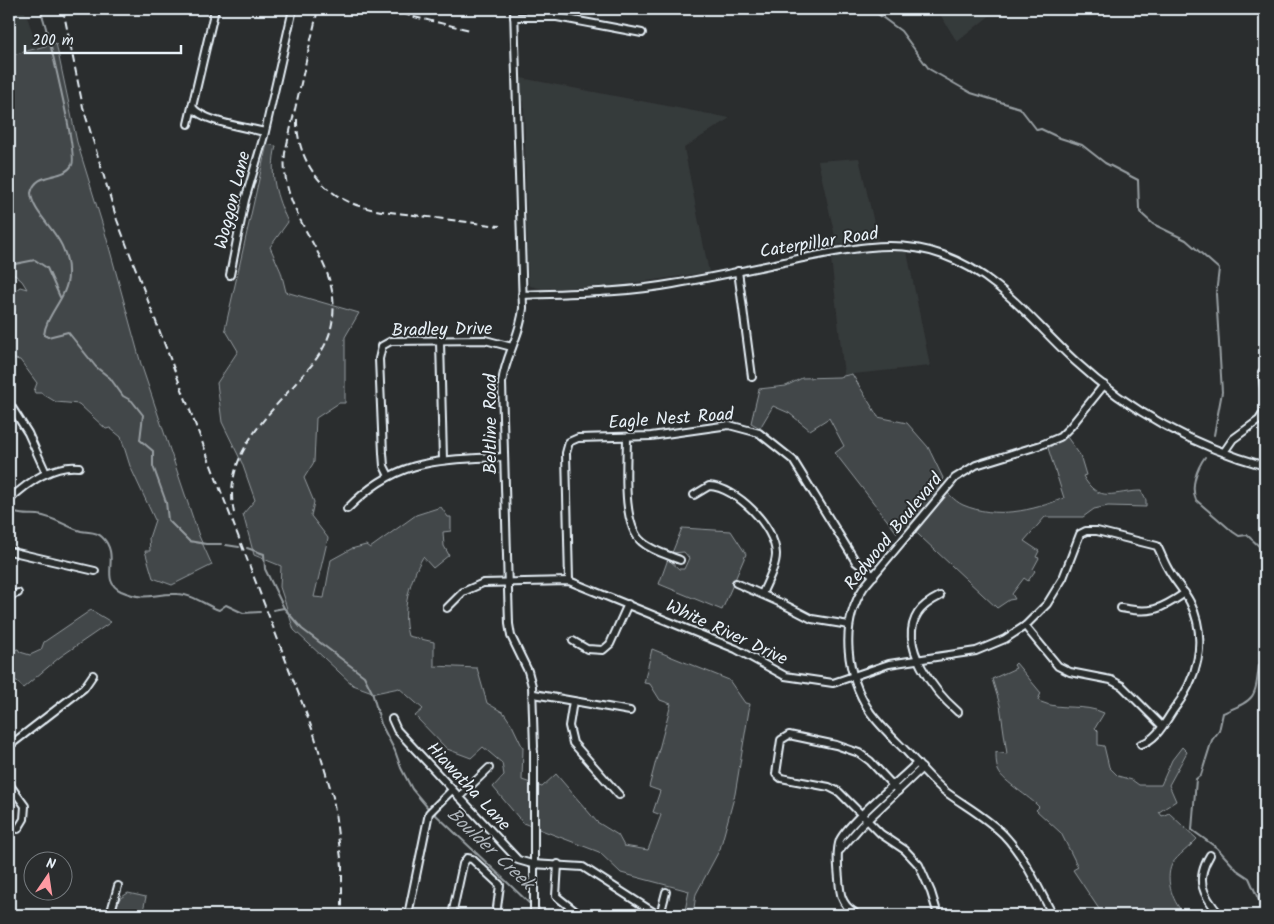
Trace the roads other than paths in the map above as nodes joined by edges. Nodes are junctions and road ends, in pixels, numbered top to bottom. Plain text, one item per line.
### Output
1 (215, 9) edge
2 (293, 9) edge
3 (514, 9) edge
4 (514, 17) junction
5 (642, 33) dead end
6 (192, 106) junction
7 (188, 124) dead end
8 (264, 132) junction
9 (738, 271) junction
10 (230, 275) dead end
11 (522, 295) junction
12 (440, 342) junction
13 (512, 347) junction
14 (1262, 372) dead end
15 (752, 377) dead end
16 (1104, 385) junction
17 (9, 402) edge
18 (627, 437) junction
19 (1224, 452) junction
20 (504, 457) junction
21 (443, 459) junction
22 (79, 466) dead end
23 (1265, 466) edge
24 (46, 473) junction
25 (389, 476) junction
26 (694, 495) dead end
27 (9, 500) edge
28 (347, 509) dead end
29 (9, 551) edge
30 (680, 560) dead end
31 (95, 571) dead end
32 (874, 576) junction
33 (569, 581) junction
34 (507, 582) junction
35 (736, 583) dead end
36 (18, 593) dead end
37 (762, 594) junction
38 (1185, 594) junction
39 (9, 596) edge
40 (940, 596) dead end
41 (628, 604) junction
42 (447, 608) dead end
43 (1121, 608) dead end
44 (849, 625) junction
45 (1024, 626) junction
46 (573, 641) dead end
47 (918, 661) junction
48 (93, 675) dead end
49 (854, 677) junction
50 (534, 694) junction
51 (573, 701) junction
52 (630, 712) dead end
53 (958, 712) dead end
54 (392, 718) dead end
55 (1162, 726) junction
56 (1141, 744) dead end
57 (9, 746) edge
58 (920, 766) junction
59 (489, 768) dead end
60 (9, 784) edge
61 (893, 786) junction
62 (452, 790) junction
63 (898, 791) junction
64 (619, 795) dead end
65 (458, 797) junction
66 (862, 816) junction
67 (868, 821) junction
68 (18, 829) dead end
69 (840, 850) junction
70 (1210, 855) dead end
71 (532, 864) junction
72 (558, 864) junction
73 (118, 886) dead end
74 (666, 892) dead end
75 (854, 912) dead end
76 (110, 915) edge
77 (408, 915) edge
78 (452, 915) edge
79 (496, 915) edge
80 (534, 915) edge
81 (580, 915) edge
82 (659, 915) edge
83 (938, 915) edge
84 (1053, 915) edge
85 (1220, 915) edge

1 - 6 street
2 - 8 street, Woggon Lane
3 - 4 street, Beltline Road
4 - 5 street
4 - 11 street, Beltline Road
6 - 7 street
6 - 8 street, Woggon Lane
8 - 10 street, Woggon Lane
9 - 11 street, Caterpillar Road
9 - 15 street
9 - 16 street, Caterpillar Road
11 - 13 street, Beltline Road
12 - 13 street, Bradley Drive
12 - 21 street
12 - 25 street, Bradley Drive
13 - 20 street, Beltline Road
14 - 19 street
16 - 19 street, Caterpillar Road
16 - 32 street, Redwood Boulevard
17 - 24 street
18 - 30 street
18 - 32 street, Eagle Nest Road
18 - 33 street, Eagle Nest Road
19 - 23 street, Caterpillar Road
20 - 21 street
20 - 34 street, Beltline Road
21 - 25 street
22 - 24 street
24 - 27 street
25 - 28 street
26 - 37 street
29 - 31 street
32 - 44 street, Redwood Boulevard
33 - 34 street, White River Drive
33 - 41 street, White River Drive
34 - 42 street, White River Drive
34 - 50 street, Beltline Road
35 - 37 street
36 - 39 street
37 - 44 street
38 - 43 street
38 - 45 street, White River Drive
38 - 55 street
40 - 47 street
41 - 46 street
41 - 49 street, White River Drive
44 - 49 street, Redwood Boulevard
45 - 47 street, White River Drive
45 - 55 street
47 - 49 street, White River Drive
47 - 53 street
48 - 57 street
49 - 58 street, Redwood Boulevard
50 - 51 street
50 - 71 street, Beltline Road
51 - 52 street
51 - 64 street
54 - 62 street, Hiawatha Lane
55 - 56 street
58 - 61 street
58 - 63 street
58 - 84 street, Redwood Boulevard
59 - 65 street
60 - 68 street
61 - 63 street
61 - 66 street
61 - 66 street
62 - 65 street, Hiawatha Lane
62 - 77 street
63 - 67 street
65 - 71 street, Hiawatha Lane
66 - 67 street
66 - 69 street
67 - 69 street
67 - 83 street
69 - 75 street
70 - 85 street
71 - 72 street
71 - 80 street, Beltline Road
72 - 81 street
72 - 82 street
73 - 76 street
74 - 82 street
78 - 79 street

